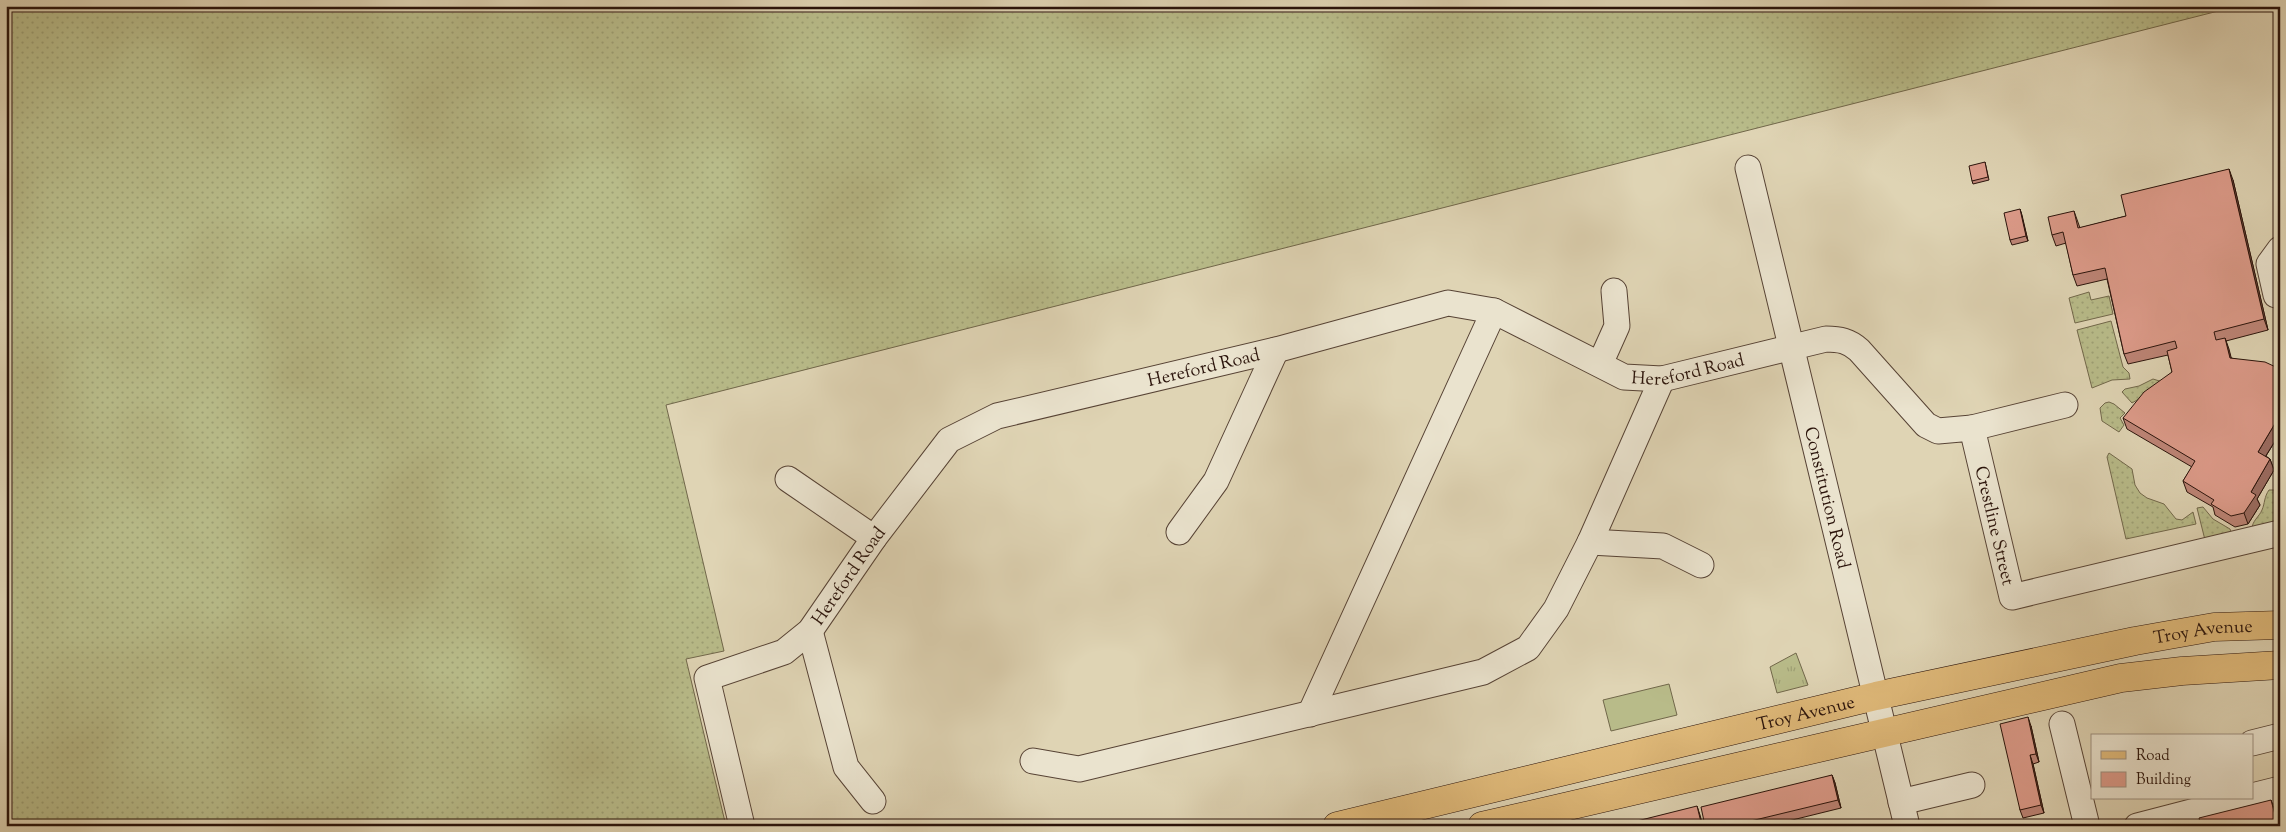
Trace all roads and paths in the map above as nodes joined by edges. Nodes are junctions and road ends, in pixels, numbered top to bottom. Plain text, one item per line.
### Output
1 (1748, 168) dead end
2 (2280, 249) edge
3 (1614, 291) dead end
4 (2280, 296) edge
5 (1494, 312) junction
6 (1791, 348) junction
7 (1276, 350) junction
8 (1600, 364) junction
9 (1662, 379) junction
10 (2065, 405) dead end
11 (1972, 428) junction
12 (788, 479) dead end
13 (1179, 532) dead end
14 (2280, 533) edge
15 (874, 538) junction
16 (1590, 542) junction
17 (1701, 565) dead end
18 (2280, 625) edge
19 (810, 631) junction
20 (2280, 665) edge
21 (1876, 696) junction
22 (1310, 714) junction
23 (2062, 724) dead end
24 (1884, 731) junction
25 (2280, 736) edge
26 (2254, 742) edge
27 (1034, 762) dead end
28 (1972, 785) dead end
29 (2280, 789) edge
30 (2254, 796) edge
31 (2228, 800) edge
32 (873, 801) dead end
33 (2213, 802) edge
34 (1900, 819) edge
35 (742, 826) edge
36 (1337, 826) edge
37 (1482, 826) edge
38 (2087, 826) edge
39 (2138, 826) edge

1 - 6 street, Constitution Road
2 - 4 street
3 - 8 street
5 - 7 street, Hereford Road
5 - 8 street, Hereford Road
5 - 22 street
6 - 9 street, Hereford Road
6 - 11 street
6 - 21 street, Constitution Road
7 - 13 street
7 - 15 street, Hereford Road
8 - 9 street, Hereford Road
9 - 16 street
10 - 11 street
11 - 14 street, Crestline Street
12 - 15 street
15 - 19 street, Hereford Road
16 - 17 street
16 - 22 street
18 - 21 main road, Troy Avenue
19 - 32 street
19 - 35 street, Hereford Road
20 - 24 main road, Troy Avenue
21 - 24 street, Constitution Road
21 - 36 main road, Troy Avenue
22 - 27 street
23 - 38 street
24 - 34 street, Constitution Road
24 - 37 main road, Troy Avenue
25 - 26 street
28 - 34 street
29 - 30 street
31 - 33 street
33 - 39 street

